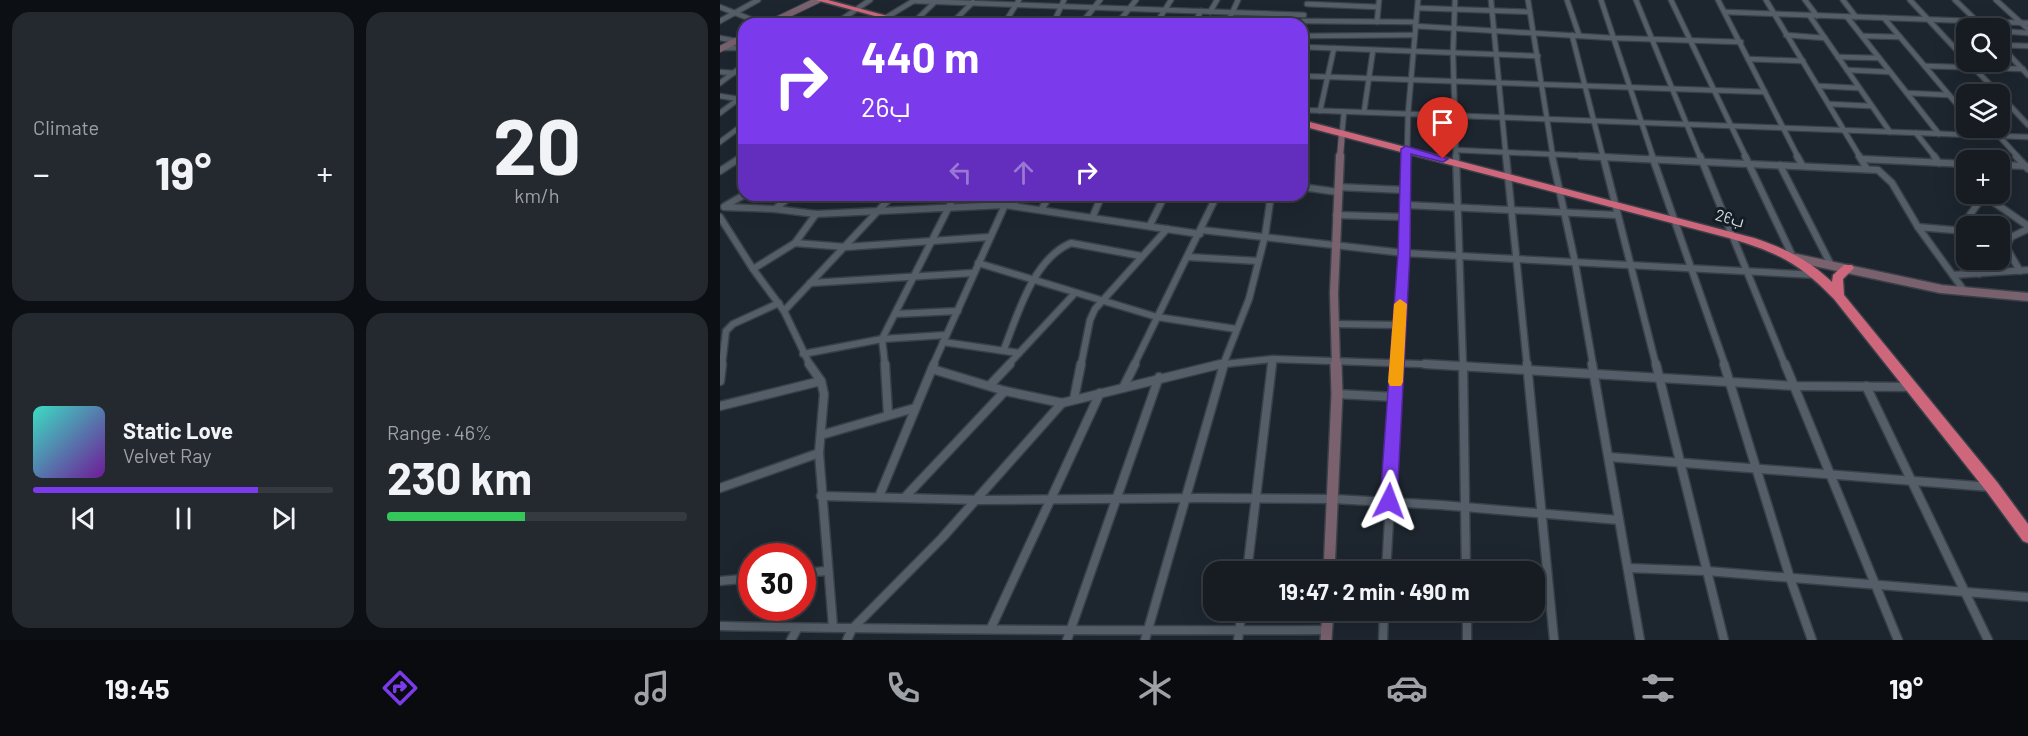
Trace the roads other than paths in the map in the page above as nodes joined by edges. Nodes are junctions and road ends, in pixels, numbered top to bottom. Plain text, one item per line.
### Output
1 (758, 0) edge
2 (819, 0) edge
3 (870, 0) edge
4 (914, 0) edge
5 (1045, 0) edge
6 (1064, 0) edge
7 (1100, 0) edge
8 (1136, 0) edge
9 (1171, 0) edge
10 (1216, 0) edge
11 (1238, 0) edge
12 (1379, 0) edge
13 (1418, 0) edge
14 (1455, 0) edge
15 (1491, 0) edge
16 (1528, 0) edge
17 (1567, 0) edge
18 (1601, 0) edge
19 (1636, 0) edge
20 (1671, 0) edge
21 (1718, 0) edge
22 (1766, 0) edge
23 (1805, 0) edge
24 (1843, 0) edge
25 (1910, 0) edge
26 (1955, 0) edge
27 (1996, 0) edge
28 (832, 1) edge
29 (936, 1) edge
30 (973, 2) edge
31 (1018, 2) edge
32 (1308, 2) edge
33 (1040, 6) junction
34 (1062, 6) junction
35 (720, 7) edge
36 (1378, 7) junction
37 (1095, 8) junction
38 (1418, 8) junction
39 (855, 9) junction
40 (1130, 9) junction
41 (1165, 10) junction
42 (1455, 10) junction
43 (1201, 11) junction
44 (1492, 11) junction
45 (735, 12) junction
46 (1210, 12) junction
47 (1530, 12) junction
48 (1725, 12) junction
49 (1232, 13) junction
50 (1268, 14) junction
51 (1773, 14) junction
52 (1809, 15) junction
53 (1817, 16) junction
54 (1847, 17) junction
55 (1856, 17) junction
56 (749, 18) edge
57 (781, 18) edge
58 (843, 18) edge
59 (883, 18) edge
60 (895, 18) edge
61 (918, 18) edge
62 (957, 18) edge
63 (1008, 18) edge
64 (1056, 18) edge
65 (1087, 18) edge
66 (1122, 18) edge
67 (1160, 18) edge
68 (1197, 18) edge
69 (1230, 18) edge
70 (1266, 18) edge
71 (1291, 18) edge
72 (1304, 18) edge
73 (1884, 18) junction
74 (1974, 18) edge
75 (1928, 19) junction
76 (1308, 20) edge
77 (1956, 20) edge
78 (720, 21) edge
79 (1343, 22) junction
80 (1377, 22) junction
81 (2010, 22) edge
82 (2022, 22) junction
83 (2028, 23) edge
84 (1415, 24) junction
85 (1454, 27) junction
86 (1493, 29) junction
87 (2010, 31) edge
88 (2028, 31) edge
89 (1533, 32) junction
90 (1414, 35) junction
91 (1576, 35) junction
92 (1786, 35) junction
93 (1308, 36) edge
94 (1335, 36) junction
95 (1863, 36) junction
96 (1900, 37) junction
97 (720, 38) edge
98 (1613, 38) junction
99 (1825, 38) junction
100 (1651, 39) junction
101 (1689, 40) junction
102 (736, 41) joint
103 (1741, 42) junction
104 (2010, 45) edge
105 (1308, 46) edge
106 (2028, 46) edge
107 (1332, 47) junction
108 (738, 48) edge
109 (721, 49) edge
110 (1956, 49) edge
111 (1372, 50) junction
112 (1412, 51) junction
113 (1453, 53) junction
114 (1496, 55) junction
115 (2010, 55) edge
116 (1538, 56) junction
117 (1838, 57) junction
118 (1879, 58) junction
119 (1748, 59) junction
120 (1803, 61) junction
121 (1925, 66) junction
122 (1956, 67) edge
123 (2010, 69) edge
124 (2023, 69) junction
125 (738, 70) edge
126 (1847, 70) junction
127 (720, 72) edge
128 (1890, 72) junction
129 (1978, 72) edge
130 (734, 73) junction
131 (2028, 75) edge
132 (1308, 76) edge
133 (1329, 78) junction
134 (1370, 79) junction
135 (1411, 80) junction
136 (1455, 82) junction
137 (720, 83) edge
138 (1498, 83) junction
139 (1989, 84) edge
140 (1542, 85) junction
141 (1819, 86) junction
142 (1585, 87) junction
143 (1629, 88) junction
144 (1858, 88) junction
145 (1672, 90) junction
146 (1715, 91) junction
147 (1765, 92) junction
148 (1907, 93) junction
149 (1949, 95) junction
150 (720, 96) edge
151 (738, 99) edge
152 (738, 102) edge
153 (1829, 104) junction
154 (1956, 104) edge
155 (1871, 106) junction
156 (2010, 106) edge
157 (1308, 110) edge
158 (1320, 111) junction
159 (1344, 112) junction
160 (1364, 112) junction
161 (720, 113) edge
162 (1407, 114) junction
163 (1455, 116) junction
164 (1502, 117) junction
165 (1548, 119) junction
166 (1593, 121) junction
167 (1641, 122) junction
168 (1308, 124) edge
169 (1688, 125) junction
170 (2028, 125) edge
171 (1733, 127) junction
172 (738, 128) edge
173 (1782, 128) junction
174 (1844, 130) junction
175 (1890, 132) junction
176 (1342, 133) junction
177 (1916, 133) junction
178 (1939, 134) junction
179 (1956, 134) edge
180 (2010, 136) edge
181 (2028, 137) edge
182 (2001, 138) edge
183 (720, 142) edge
184 (1406, 149) junction
185 (1456, 150) junction
186 (1505, 153) junction
187 (1552, 155) junction
188 (1602, 158) junction
189 (738, 159) edge
190 (1862, 159) junction
191 (1653, 160) junction
192 (1703, 161) junction
193 (1457, 163) junction
194 (1749, 163) junction
195 (1940, 163) junction
196 (1956, 164) edge
197 (1780, 165) junction
198 (1802, 165) junction
199 (2010, 166) edge
200 (2027, 167) edge
201 (1867, 169) junction
202 (720, 171) edge
203 (1508, 176) junction
204 (1308, 187) edge
205 (1338, 189) junction
206 (1406, 190) junction
207 (1559, 190) junction
208 (738, 199) edge
209 (785, 201) edge
210 (887, 201) edge
211 (952, 201) edge
212 (1014, 201) edge
213 (1046, 201) edge
214 (1099, 201) edge
215 (1161, 201) edge
216 (1214, 201) edge
217 (1270, 201) edge
218 (1997, 204) edge
219 (1406, 205) junction
220 (1009, 206) junction
221 (1457, 207) junction
222 (722, 208) edge
223 (775, 209) junction
224 (947, 209) junction
225 (879, 210) junction
226 (1041, 210) junction
227 (1512, 210) junction
228 (1616, 210) junction
229 (1565, 213) junction
230 (816, 214) junction
231 (1336, 214) junction
232 (1093, 216) junction
233 (720, 217) edge
234 (1405, 217) junction
235 (1674, 220) junction
236 (1150, 225) junction
237 (1918, 227) junction
238 (2028, 227) edge
239 (1167, 229) junction
240 (1201, 232) junction
241 (1956, 232) edge
242 (1265, 236) junction
243 (1732, 236) junction
244 (989, 237) junction
245 (933, 241) junction
246 (795, 243) junction
247 (1336, 246) junction
248 (846, 247) junction
249 (1404, 253) junction
250 (1142, 256) junction
251 (1460, 256) junction
252 (1794, 256) junction
253 (1188, 257) junction
254 (1517, 259) junction
255 (1258, 261) junction
256 (1575, 262) junction
257 (978, 263) junction
258 (1831, 265) junction
259 (1630, 266) junction
260 (1690, 268) junction
261 (1848, 268) junction
262 (753, 269) junction
263 (1747, 270) junction
264 (1978, 270) edge
265 (2028, 270) edge
266 (2020, 271) junction
267 (972, 273) junction
268 (1979, 274) junction
269 (1818, 275) junction
270 (1953, 275) junction
271 (913, 276) junction
272 (1033, 280) junction
273 (810, 283) junction
274 (1965, 292) junction
275 (1075, 293) junction
276 (1838, 296) junction
277 (2028, 297) edge
278 (1100, 301) junction
279 (779, 303) junction
280 (784, 311) junction
281 (958, 311) junction
282 (895, 314) junction
283 (1157, 317) junction
284 (1335, 324) junction
285 (1399, 325) junction
286 (1236, 329) junction
287 (944, 338) junction
288 (882, 339) junction
289 (1004, 349) junction
290 (1019, 353) junction
291 (803, 354) junction
292 (1273, 359) junction
293 (1337, 359) junction
294 (1396, 362) junction
295 (1224, 363) junction
296 (1463, 366) junction
297 (1527, 368) junction
298 (932, 369) junction
299 (1594, 373) junction
300 (1159, 378) junction
301 (1659, 378) junction
302 (720, 381) edge
303 (821, 381) junction
304 (1731, 383) junction
305 (990, 385) junction
306 (1124, 386) junction
307 (1796, 386) junction
308 (1866, 386) junction
309 (1912, 387) junction
310 (1005, 390) junction
311 (1100, 393) junction
312 (1337, 394) junction
313 (1395, 397) junction
314 (1074, 399) junction
315 (1062, 403) junction
316 (720, 406) edge
317 (915, 408) junction
318 (888, 414) junction
319 (821, 435) junction
320 (819, 453) junction
321 (1609, 457) junction
322 (1681, 462) junction
323 (1756, 468) junction
324 (1831, 474) junction
325 (1912, 480) junction
326 (1992, 487) junction
327 (720, 488) edge
328 (880, 495) junction
329 (821, 496) junction
330 (906, 496) junction
331 (1187, 497) junction
332 (1255, 497) junction
333 (1051, 499) junction
334 (1332, 499) junction
335 (977, 500) junction
336 (1116, 500) junction
337 (1389, 501) junction
338 (1464, 507) junction
339 (1541, 514) junction
340 (1619, 519) junction
341 (2028, 536) edge
342 (1248, 561) edge
343 (1329, 561) edge
344 (1386, 561) edge
345 (1466, 561) edge
346 (1628, 568) junction
347 (826, 571) junction
348 (1707, 571) junction
349 (816, 572) edge
350 (1790, 578) junction
351 (738, 579) edge
352 (720, 581) edge
353 (1875, 584) junction
354 (1965, 591) junction
355 (2028, 597) edge
356 (1384, 621) edge
357 (1467, 621) edge
358 (720, 626) edge
359 (833, 627) junction
360 (992, 628) junction
361 (797, 629) junction
362 (852, 629) junction
363 (944, 635) edge
364 (1069, 635) edge
365 (1147, 635) edge
366 (1239, 635) edge
367 (1327, 635) edge
368 (791, 640) edge
369 (847, 640) edge
370 (1383, 640) edge
371 (1467, 640) edge
372 (1554, 640) edge
373 (1640, 640) edge
374 (1724, 640) edge
375 (1812, 640) edge
376 (1898, 640) edge
377 (1988, 640) edge

1 - 45 street
2 - 28 highway
2 - 57 street
3 - 39 street
4 - 29 street
4 - 60 street
5 - 33 street
6 - 34 street
7 - 37 street
8 - 40 street
9 - 41 street
10 - 46 street
11 - 49 street
12 - 36 street
13 - 38 street
14 - 42 street
15 - 44 street
16 - 47 street
17 - 91 street
18 - 98 street
19 - 100 street
20 - 101 street
21 - 48 street
22 - 51 street
23 - 53 street
24 - 55 street
25 - 75 street
26 - 74 street
27 - 82 street
28 - 39 highway
29 - 30 street
29 - 61 street
30 - 31 street
30 - 62 street
31 - 33 street
31 - 63 street
32 - 36 street
32 - 72 street
33 - 34 street
34 - 37 street
34 - 64 street
35 - 45 street
36 - 80 street
37 - 40 street
37 - 65 street
38 - 42 street
38 - 84 street
39 - 58 street
39 - 59 highway
40 - 41 street
40 - 66 street
41 - 43 street
41 - 67 street
42 - 44 street
42 - 85 street
43 - 46 street
43 - 68 street
44 - 47 street
44 - 86 street
45 - 56 street
45 - 78 street
46 - 49 street
47 - 89 street
48 - 51 street
48 - 103 street
49 - 50 street
49 - 69 street
50 - 70 street
50 - 71 street
51 - 52 street
51 - 92 street
52 - 53 street
52 - 99 street
53 - 54 street
54 - 55 street
54 - 95 street
55 - 73 street
73 - 75 street
73 - 96 street
75 - 77 street
75 - 110 street
76 - 79 street
79 - 80 street
79 - 94 street
80 - 84 street
81 - 82 street
82 - 83 street
82 - 88 street
84 - 85 street
84 - 90 street
85 - 86 street
85 - 113 street
86 - 89 street
86 - 114 street
87 - 88 street
89 - 91 street
89 - 116 street
90 - 94 street
90 - 112 street
91 - 98 street
91 - 142 street
92 - 99 street
92 - 120 street
93 - 94 street
94 - 107 street
95 - 96 street
95 - 118 street
96 - 121 street
97 - 102 street
98 - 100 street
98 - 143 street
99 - 117 street
100 - 101 street
100 - 145 street
101 - 103 street
101 - 146 street
102 - 109 street
103 - 119 street
104 - 106 street
105 - 107 street
107 - 111 street
107 - 133 street
108 - 109 street
111 - 112 street
111 - 134 street
112 - 113 street
112 - 135 street
113 - 114 street
113 - 136 street
114 - 116 street
114 - 138 street
115 - 124 street
116 - 140 street
117 - 118 street
117 - 126 street
118 - 128 street
119 - 120 street
119 - 147 street
120 - 141 street
121 - 122 street
121 - 149 street
123 - 124 street
124 - 131 street
125 - 130 street
126 - 128 street
126 - 144 street
127 - 130 street
128 - 148 street
129 - 139 street
130 - 137 street
132 - 133 street
133 - 134 street
133 - 158 street
134 - 135 street
134 - 160 street
135 - 136 street
135 - 162 street
136 - 138 street
136 - 163 street
138 - 140 street
138 - 164 street
140 - 142 street
140 - 165 street
141 - 144 street
141 - 153 street
142 - 143 street
142 - 166 street
143 - 145 street
143 - 167 street
144 - 155 street
145 - 146 street
145 - 169 street
146 - 147 street
146 - 171 street
147 - 173 street
148 - 149 street
148 - 178 street
149 - 154 street
150 - 151 street
152 - 161 street
153 - 155 street
153 - 174 street
155 - 175 street
156 - 170 street
157 - 158 street
158 - 159 street
159 - 160 street
159 - 176 street
160 - 162 street
162 - 163 street
162 - 184 street
163 - 164 street
163 - 185 street
164 - 165 street
164 - 186 street
165 - 166 street
165 - 187 street
166 - 167 street
166 - 188 street
167 - 169 street
167 - 191 street
168 - 176 highway, 26ب
169 - 171 street
169 - 192 street
171 - 173 street
171 - 194 street
172 - 183 street
173 - 174 street
173 - 198 street
174 - 175 street
174 - 190 street
175 - 177 street
176 - 184 highway, 26ب
176 - 205 street
177 - 178 street
177 - 195 street
178 - 179 street
180 - 181 street
182 - 200 street
184 - 193 highway, 26ب
184 - 206 street
185 - 186 street
185 - 193 street
186 - 187 street
186 - 203 street
187 - 188 street
187 - 207 street
188 - 191 street
188 - 228 street
189 - 202 street
190 - 195 street
190 - 201 street
191 - 192 street
191 - 235 street
192 - 194 street
192 - 243 street
193 - 203 highway, 26ب
193 - 221 street
194 - 197 street
194 - 252 street
195 - 196 street
197 - 198 street
197 - 258 street
198 - 201 street
199 - 200 street
201 - 237 street
203 - 207 highway, 26ب
203 - 227 street
204 - 205 street
205 - 206 street
205 - 231 street
206 - 219 street
207 - 228 highway, 26ب
207 - 229 street
208 - 222 street
209 - 223 street
210 - 225 street
211 - 224 street
212 - 220 street
213 - 226 street
214 - 232 street
215 - 236 street
216 - 240 street
217 - 242 street
218 - 238 street
219 - 221 street
219 - 234 street
220 - 224 street
220 - 226 street
220 - 244 street
221 - 227 street
221 - 251 street
222 - 223 street
223 - 230 street
224 - 225 street
224 - 245 street
225 - 230 street
225 - 248 street
226 - 232 street
227 - 229 street
227 - 254 street
228 - 229 street
228 - 235 highway, 26ب
228 - 259 street
229 - 256 street
230 - 246 street
231 - 234 street
231 - 247 street
232 - 236 street
233 - 262 street
234 - 249 street
235 - 243 highway, 26ب
235 - 260 street
236 - 239 street
237 - 241 street
237 - 270 street
238 - 266 street
239 - 240 street
239 - 250 street
240 - 242 street
240 - 253 street
242 - 247 street
242 - 255 street
243 - 252 highway, 26ب
243 - 263 street
244 - 245 street
244 - 257 street
245 - 248 street
245 - 271 street
246 - 248 street
246 - 262 street
247 - 249 street
247 - 284 street
248 - 273 street
249 - 251 street
249 - 285 street
250 - 272 street
250 - 278 street
251 - 254 street
251 - 296 street
252 - 258 street
252 - 269 highway, 26ب
253 - 255 street
253 - 283 street
254 - 256 street
254 - 297 street
255 - 286 street
256 - 259 street
256 - 299 street
257 - 267 street
257 - 272 street
258 - 261 street
259 - 260 street
259 - 301 street
260 - 263 street
260 - 304 street
261 - 274 street
261 - 276 highway
262 - 279 street
263 - 269 street
263 - 307 street
264 - 268 street
265 - 266 street
266 - 268 street
267 - 271 street
267 - 281 street
268 - 270 street
269 - 276 highway, 26ب
270 - 274 street
271 - 273 street
271 - 282 street
272 - 275 street
272 - 289 street
273 - 280 street
274 - 277 street
275 - 278 street
275 - 290 street
276 - 309 highway, 26ب
278 - 283 street
278 - 314 street
279 - 280 street
279 - 302 street
280 - 291 street
281 - 282 street
281 - 287 street
282 - 288 street
283 - 286 street
283 - 306 street
284 - 285 street
284 - 293 street
285 - 294 street
286 - 295 street
287 - 288 street
287 - 289 street
287 - 298 street
288 - 291 street
288 - 318 street
289 - 290 street
290 - 305 street
291 - 303 street
292 - 293 street
292 - 295 street
292 - 332 street
293 - 294 street
293 - 312 street
294 - 296 street
294 - 313 street
295 - 300 street
295 - 331 street
296 - 297 street
296 - 338 street
297 - 299 street
297 - 339 street
298 - 305 street
298 - 317 street
299 - 301 street
299 - 321 street
300 - 306 street
300 - 336 street
301 - 304 street
301 - 322 street
303 - 316 street
303 - 319 street
304 - 307 street
304 - 323 street
305 - 310 street
306 - 311 street
307 - 308 street
307 - 324 street
308 - 309 street
308 - 325 street
309 - 326 highway, 26ب
310 - 315 street
310 - 330 street
311 - 314 street
311 - 333 street
312 - 313 street
312 - 334 street
313 - 337 street
314 - 315 street
315 - 335 street
317 - 318 street
317 - 328 street
318 - 319 street
319 - 320 street
320 - 327 street
320 - 329 street
321 - 322 street
321 - 340 street
322 - 323 street
322 - 348 street
323 - 324 street
323 - 350 street
324 - 325 street
324 - 353 street
325 - 326 street
325 - 354 street
326 - 341 highway, 26ب
328 - 329 street
328 - 330 street
329 - 347 street
330 - 335 street
331 - 332 street
331 - 336 street
331 - 365 street
332 - 334 street
332 - 342 street
333 - 335 street
333 - 336 street
333 - 360 street
334 - 337 street
334 - 343 street
335 - 362 street
336 - 364 street
337 - 338 street
337 - 344 street
338 - 339 street
338 - 345 street
339 - 340 street
339 - 372 street
340 - 346 street
346 - 348 street
346 - 373 street
347 - 349 street
347 - 359 street
348 - 350 street
348 - 374 street
350 - 353 street
350 - 375 street
351 - 352 street
353 - 354 street
353 - 376 street
354 - 355 street
354 - 377 street
356 - 370 street
357 - 371 street
358 - 361 street
359 - 361 street
359 - 362 street
360 - 363 street
360 - 364 street
361 - 368 street
362 - 363 street
362 - 369 street
364 - 365 street
365 - 366 street
366 - 367 street

